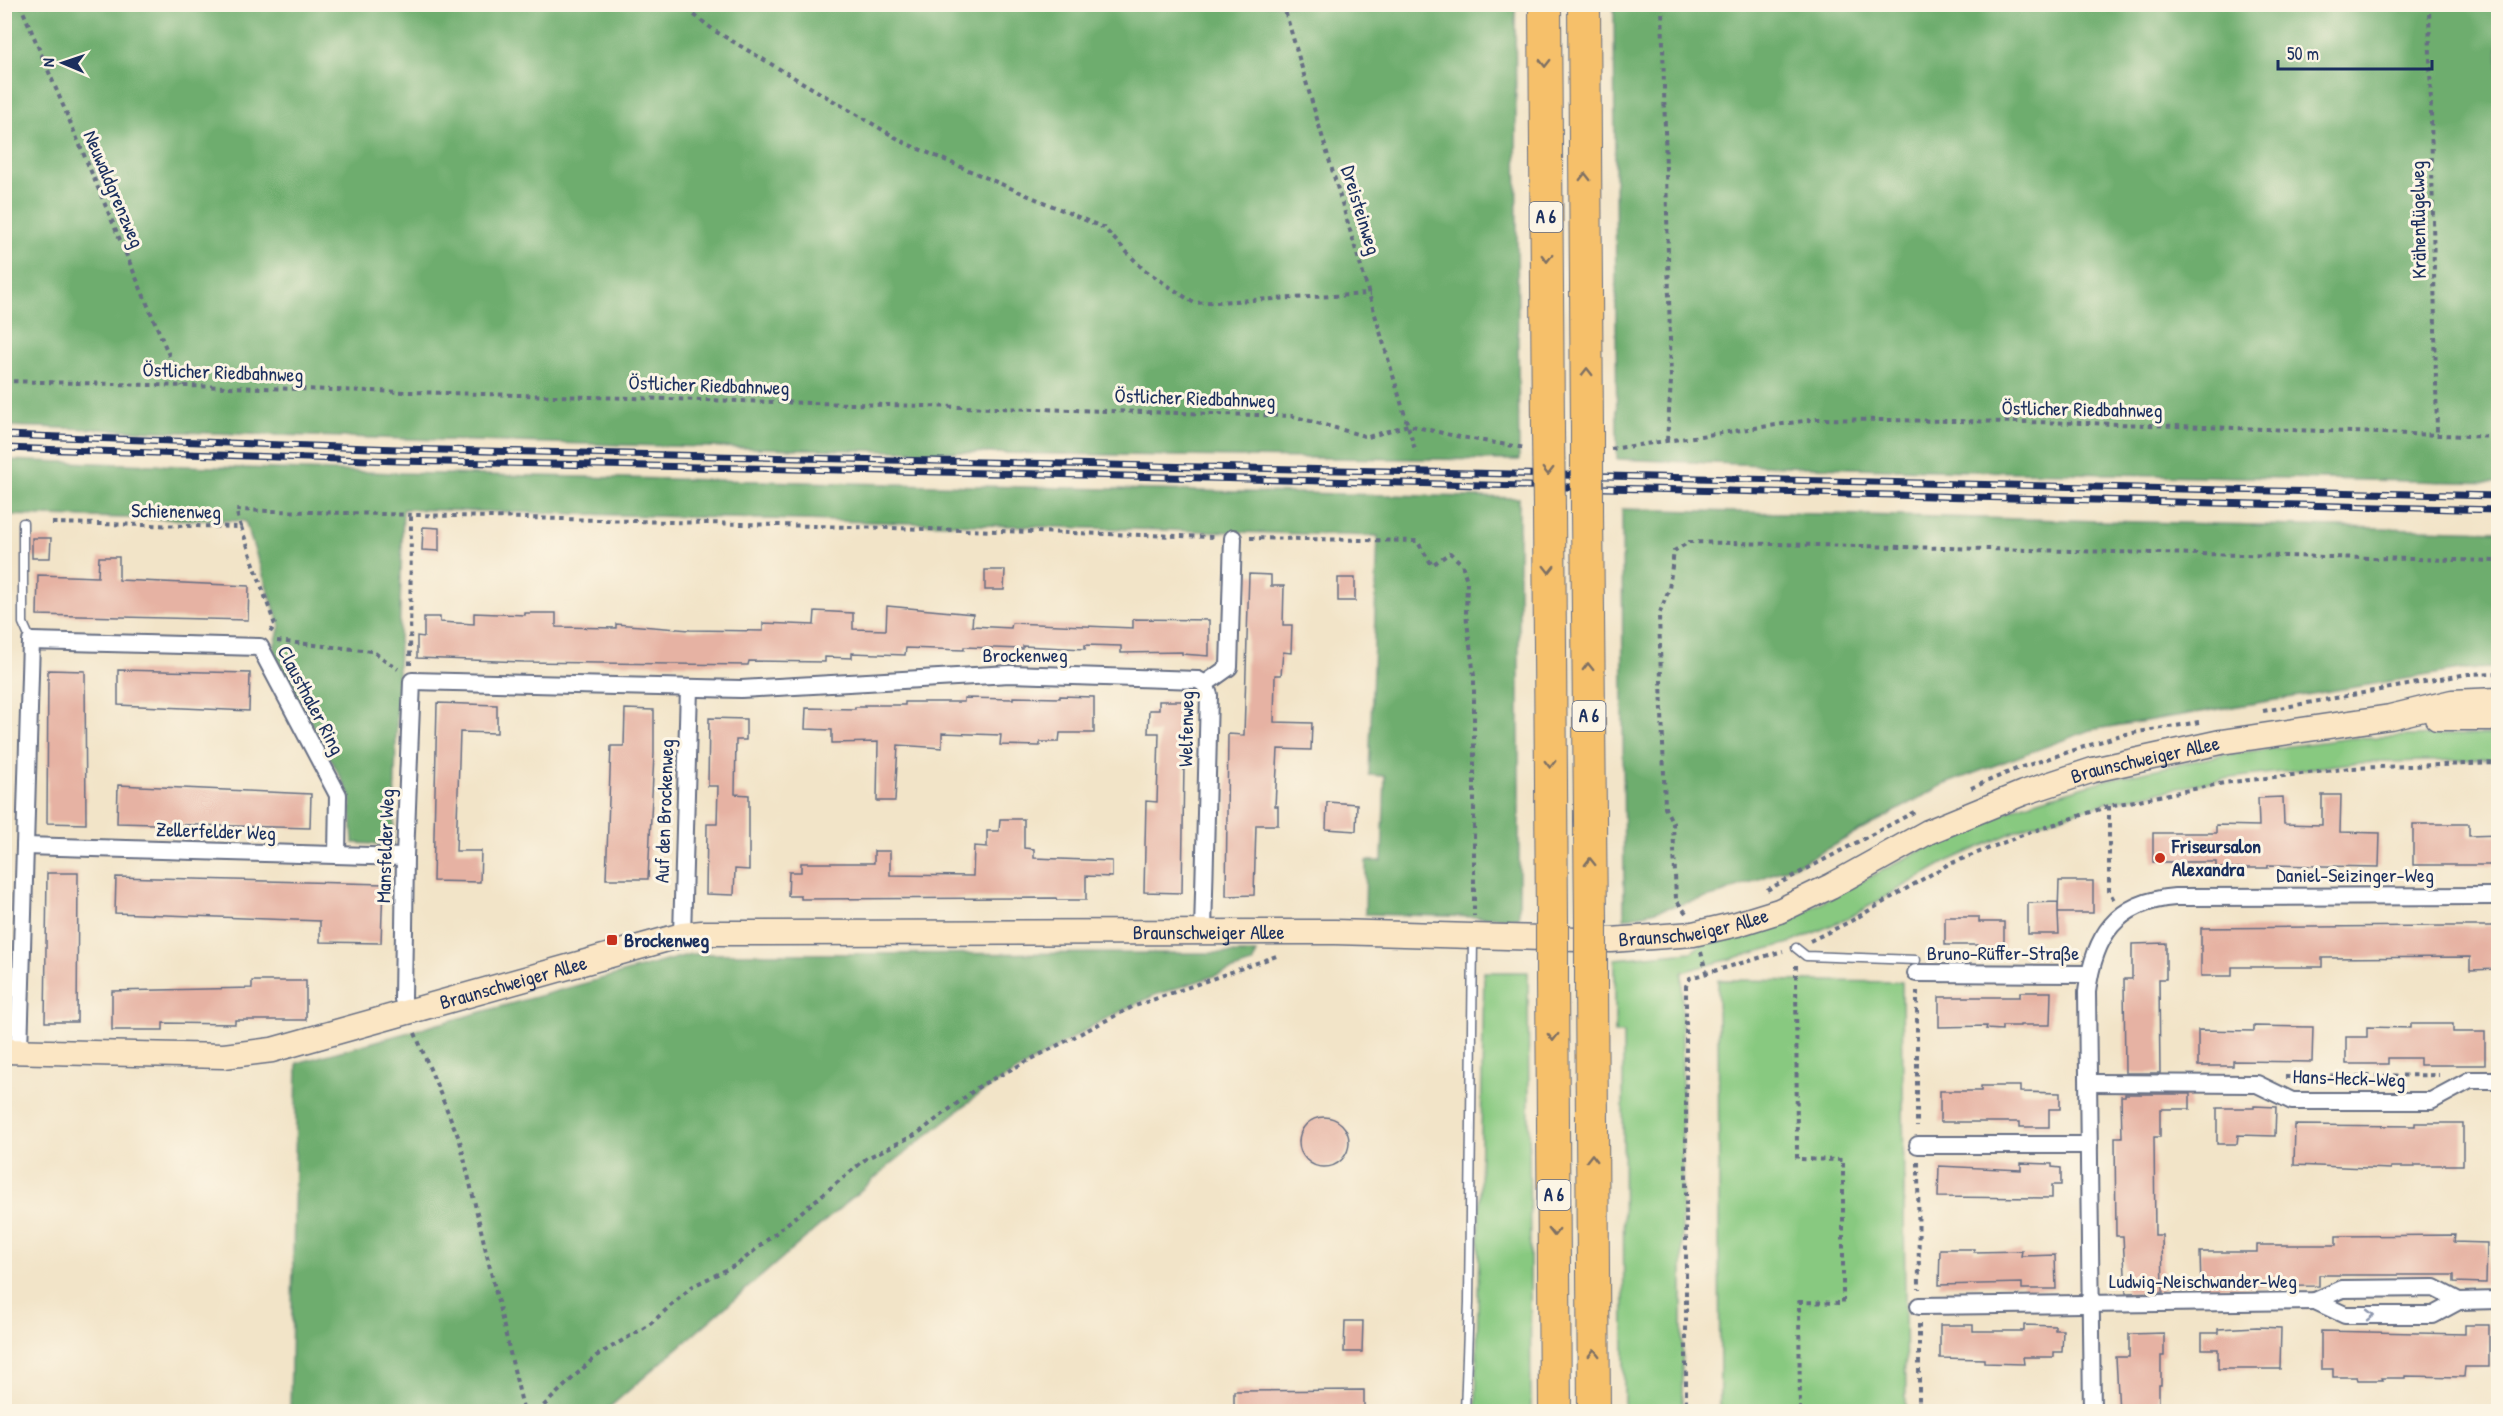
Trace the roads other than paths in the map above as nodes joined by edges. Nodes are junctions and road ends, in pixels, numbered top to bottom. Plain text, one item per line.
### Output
1 (1545, 4) edge
2 (1584, 4) edge
3 (23, 523) dead end
4 (1233, 538) road end
5 (31, 640) junction
6 (407, 672) joint
7 (1205, 684) junction
8 (689, 688) junction
9 (2499, 700) edge
10 (2390, 717) junction
11 (2499, 718) edge
12 (25, 846) junction
13 (337, 855) junction
14 (405, 857) junction
15 (2499, 896) edge
16 (2140, 903) joint
17 (1473, 930) junction
18 (1203, 932) junction
19 (682, 934) junction
20 (1796, 948) road end
21 (1916, 967) joint
22 (2089, 974) junction
23 (406, 1012) junction
24 (12, 1051) edge
25 (2499, 1080) edge
26 (2089, 1083) junction
27 (1918, 1145) road end
28 (2089, 1145) junction
29 (2499, 1300) edge
30 (2315, 1301) junction
31 (2460, 1301) junction
32 (2091, 1303) junction
33 (1919, 1306) road end
34 (1465, 1412) edge
35 (1555, 1412) edge
36 (1594, 1412) edge
37 (2092, 1412) edge

1 -> 35 highway, A 6, bridge
36 -> 2 highway, A 6, bridge
3 - 5 lane
4 - 7 street, Welfenweg
5 - 12 street
5 - 13 street, Clausthaler Ring
6 - 8 street, Brockenweg
6 - 14 street, Mansfelder Weg
7 - 8 street, Brockenweg
7 - 18 street, Welfenweg
8 - 19 street, Auf den Brockenweg
9 - 10 street, Braunschweiger Allee
10 - 11 street, Braunschweiger Allee
10 - 17 street, Braunschweiger Allee
12 - 13 street, Zellerfelder Weg
12 - 24 street
13 - 14 street, Zellerfelder Weg
14 - 23 street, Mansfelder Weg
15 - 16 street, Daniel-Seizinger-Weg
16 - 22 street, Bruno-Rüffer-Straße
17 - 18 street, Braunschweiger Allee
17 - 34 lane
18 - 19 street, Braunschweiger Allee
19 - 23 street, Braunschweiger Allee
20 - 21 lane
21 - 22 street, Bruno-Rüffer-Straße
22 - 26 street, Bruno-Rüffer-Straße
23 - 24 street, Braunschweiger Allee
25 - 26 street, Hans-Heck-Weg
26 - 28 street, Bruno-Rüffer-Straße
27 - 28 street
28 - 32 street, Bruno-Rüffer-Straße
29 - 31 street, Ludwig-Neischwander-Weg
30 - 31 street, Ludwig-Neischwander-Weg
30 -> 31 street, Ludwig-Neischwander-Weg
30 - 32 street, Ludwig-Neischwander-Weg
32 - 33 street
32 - 37 street, Bruno-Rüffer-Straße

